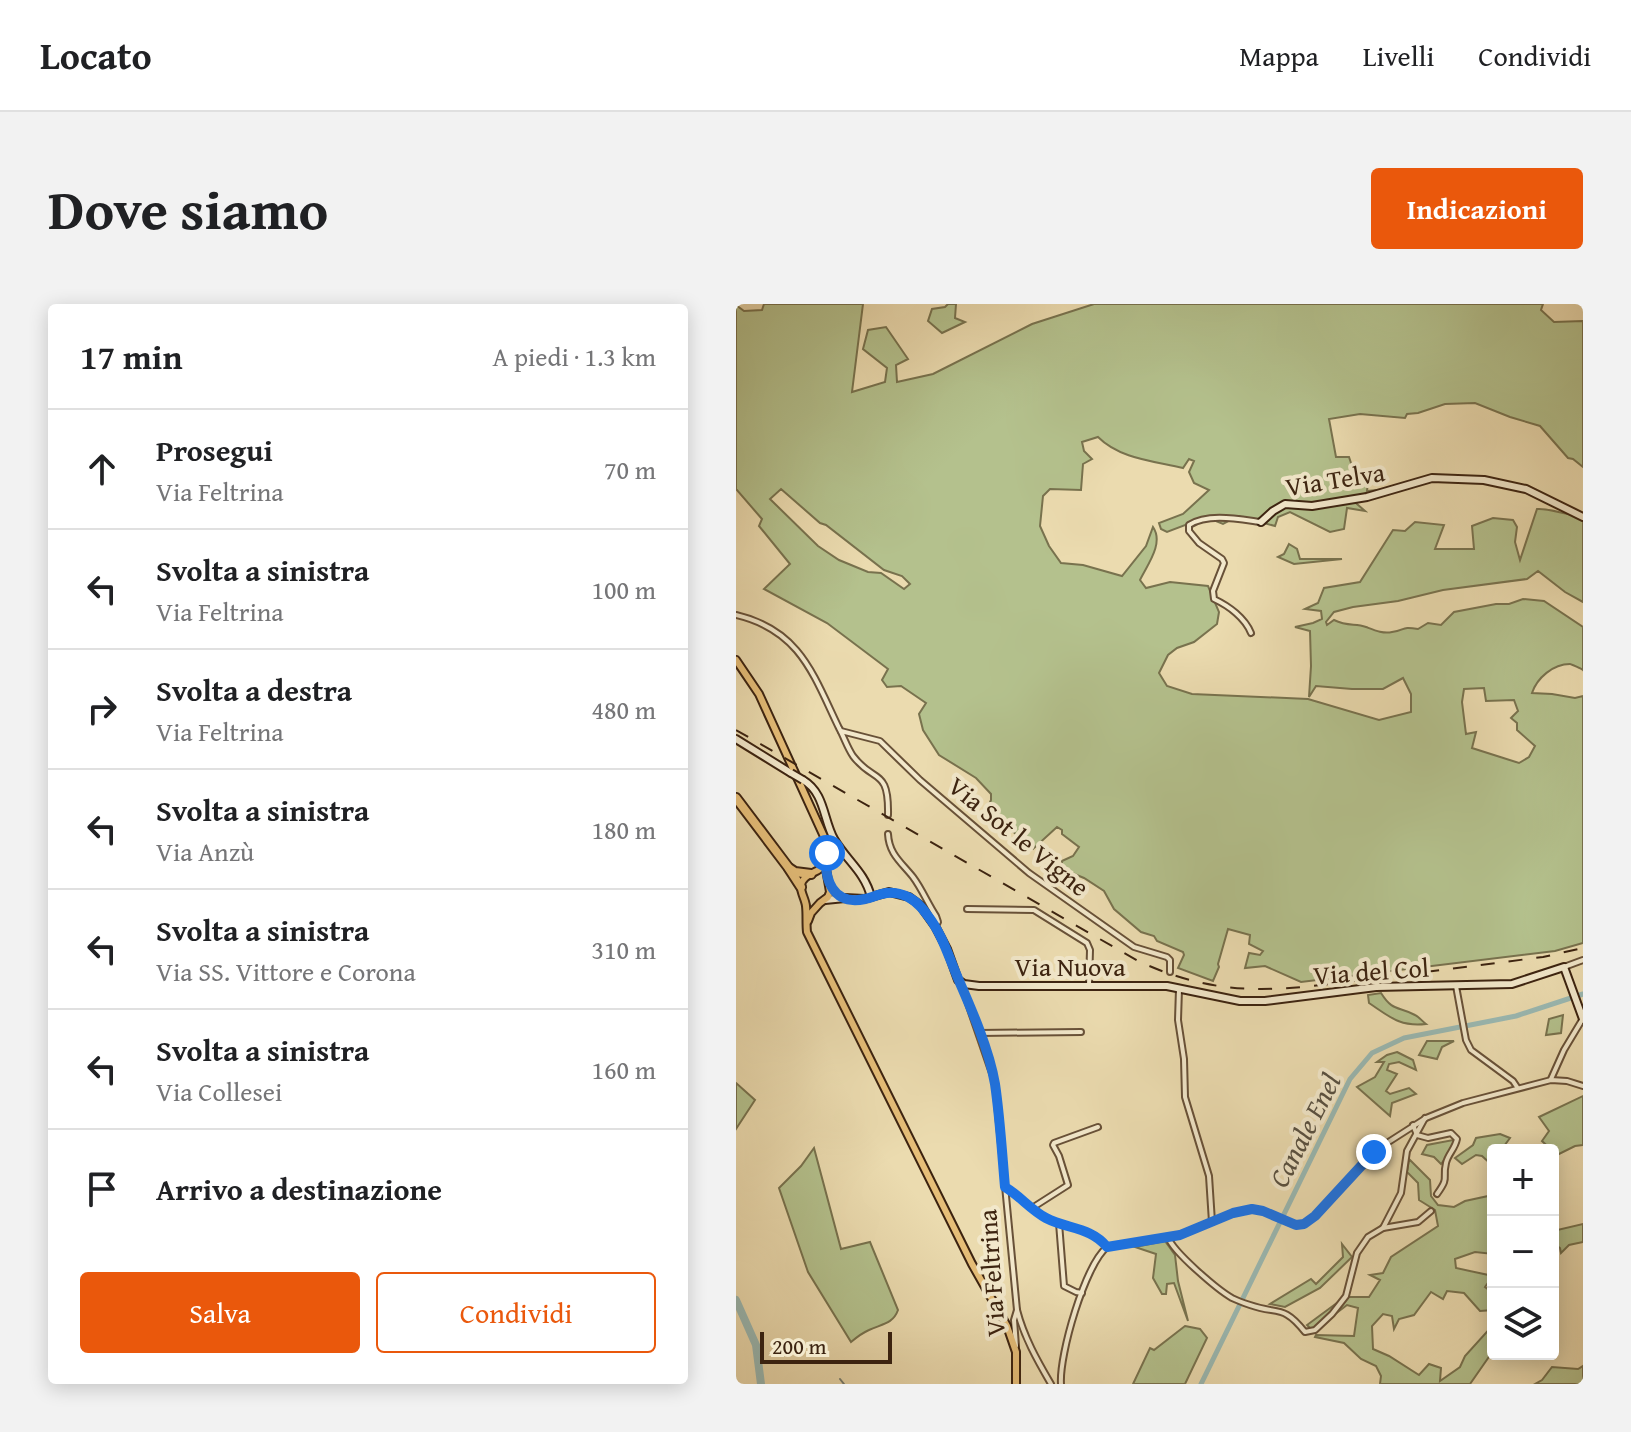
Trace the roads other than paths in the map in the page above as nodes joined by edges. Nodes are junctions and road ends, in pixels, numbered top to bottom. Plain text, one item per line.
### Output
1 (1583, 517) edge
2 (1261, 522) joint
3 (736, 615) edge
4 (1251, 633) dead end
5 (736, 660) edge
6 (841, 731) junction
7 (736, 739) edge
8 (736, 798) edge
9 (888, 815) dead end
10 (888, 834) dead end
11 (826, 861) junction
12 (788, 867) junction
13 (813, 874) junction
14 (830, 884) junction
15 (801, 887) junction
16 (871, 897) junction
17 (804, 898) junction
18 (845, 898) junction
19 (822, 902) junction
20 (967, 909) dead end
21 (935, 926) junction
22 (807, 928) junction
23 (1583, 960) edge
24 (1564, 967) junction
25 (1170, 972) dead end
26 (961, 983) junction
27 (1089, 985) junction
28 (1456, 986) junction
29 (1180, 988) junction
30 (1583, 1018) edge
31 (1081, 1032) dead end
32 (979, 1033) junction
33 (1551, 1080) junction
34 (1583, 1086) edge
35 (1517, 1088) junction
36 (1426, 1118) junction
37 (1413, 1125) junction
38 (1098, 1127) dead end
39 (1417, 1135) junction
40 (1005, 1187) junction
41 (1437, 1194) dead end
42 (1032, 1208) junction
43 (1431, 1211) dead end
44 (1212, 1222) junction
45 (1059, 1223) junction
46 (1383, 1228) junction
47 (1168, 1237) junction
48 (1107, 1247) junction
49 (1082, 1293) junction
50 (1017, 1310) junction
51 (1028, 1341) junction
52 (1016, 1348) junction
53 (1016, 1384) edge
54 (1051, 1384) edge
55 (1061, 1384) edge

1 - 2 street, Via Telva
2 - 4 street, Via Telva
3 - 6 street
5 - 11 main road
6 - 9 street
6 - 25 street, Via Sot le Vigne
7 - 16 street, bridge
8 - 12 highway
10 - 21 street
11 - 13 main road
11 - 14 main road
12 - 13 highway
12 - 15 highway
13 - 14 main road
13 - 15 main road
14 - 18 street
14 - 19 main road
15 - 17 main road, Via Feltrina
16 - 18 street, Via Feltrina
16 - 21 street, Via Feltrina
17 - 19 main road, Via Feltrina
17 - 22 main road, Via Feltrina
18 - 19 street, Via Feltrina
19 - 22 main road
20 - 27 street
21 - 26 street, Via Feltrina
22 - 52 main road, Via Feltrina
23 - 24 street
24 - 28 street, Via del Col
24 - 30 street
26 - 27 street, Via Nuova
26 - 32 street, Via Feltrina
27 - 29 street, Via Nuova
28 - 29 street, Via del Col
28 - 35 street
29 - 44 street
30 - 33 street
31 - 32 street
32 - 40 street, Via Feltrina
33 - 34 street
33 - 35 street
35 - 36 street
36 - 37 street
36 - 39 street
37 - 39 street
37 - 44 street
38 - 42 street
39 - 41 street
39 - 46 street
40 - 42 street
40 - 50 street, Via Feltrina
42 - 45 street
43 - 46 street
44 - 47 street
45 - 48 street
45 - 49 street
46 - 47 street
47 - 48 street
48 - 49 street
49 - 55 street
50 - 51 street
50 - 52 street, Via Feltrina
51 - 52 street
51 - 54 street
52 - 53 main road, Via Feltrina

